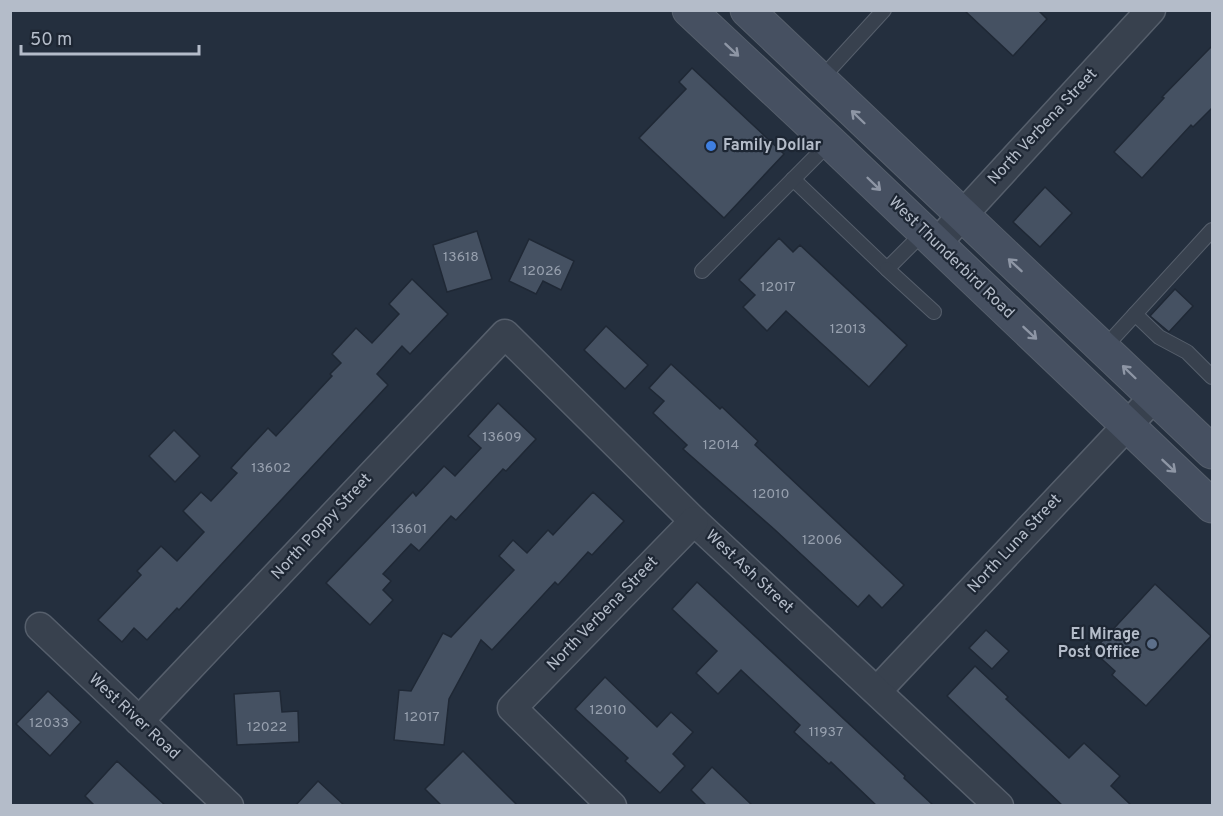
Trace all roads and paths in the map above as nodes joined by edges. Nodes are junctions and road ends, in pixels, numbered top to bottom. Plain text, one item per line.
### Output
1 (689, 10) edge
2 (747, 10) edge
3 (884, 10) edge
4 (1151, 10) edge
5 (820, 80) junction
6 (830, 142) junction
7 (793, 179) junction
8 (962, 215) junction
9 (1212, 230) edge
10 (930, 238) junction
11 (887, 269) junction
12 (702, 271) dead end
13 (934, 312) dead end
14 (1135, 314) junction
15 (505, 334) joint
16 (1104, 348) junction
17 (1212, 377) edge
18 (1154, 397) junction
19 (1127, 425) junction
20 (1212, 452) edge
21 (1212, 506) edge
22 (694, 520) junction
23 (40, 627) dead end
24 (877, 691) junction
25 (139, 721) junction
26 (229, 806) edge
27 (612, 806) edge
28 (999, 806) edge

1 -> 6 main road, West Thunderbird Road
2 - 5 main road
3 - 5 lane
4 - 8 street, North Verbena Street
8 -> 5 main road
6 - 7 lane
6 -> 10 main road, West Thunderbird Road
7 - 11 lane
7 - 12 lane
8 - 10 street, North Verbena Street
16 -> 8 main road
9 - 14 lane
10 - 11 lane
10 -> 19 main road, West Thunderbird Road
11 - 13 lane
14 - 16 lane
14 - 17 lane
15 - 22 street, West Ash Street
15 - 25 street, North Poppy Street
18 -> 16 main road
18 - 19 street, North Luna Street
18 - 20 main road
19 -> 21 main road, West Thunderbird Road
19 - 24 street, North Luna Street
22 - 24 street, West Ash Street
22 - 27 street, North Verbena Street
23 - 25 street, West River Road
24 - 28 street, West Ash Street
25 - 26 street, West River Road

